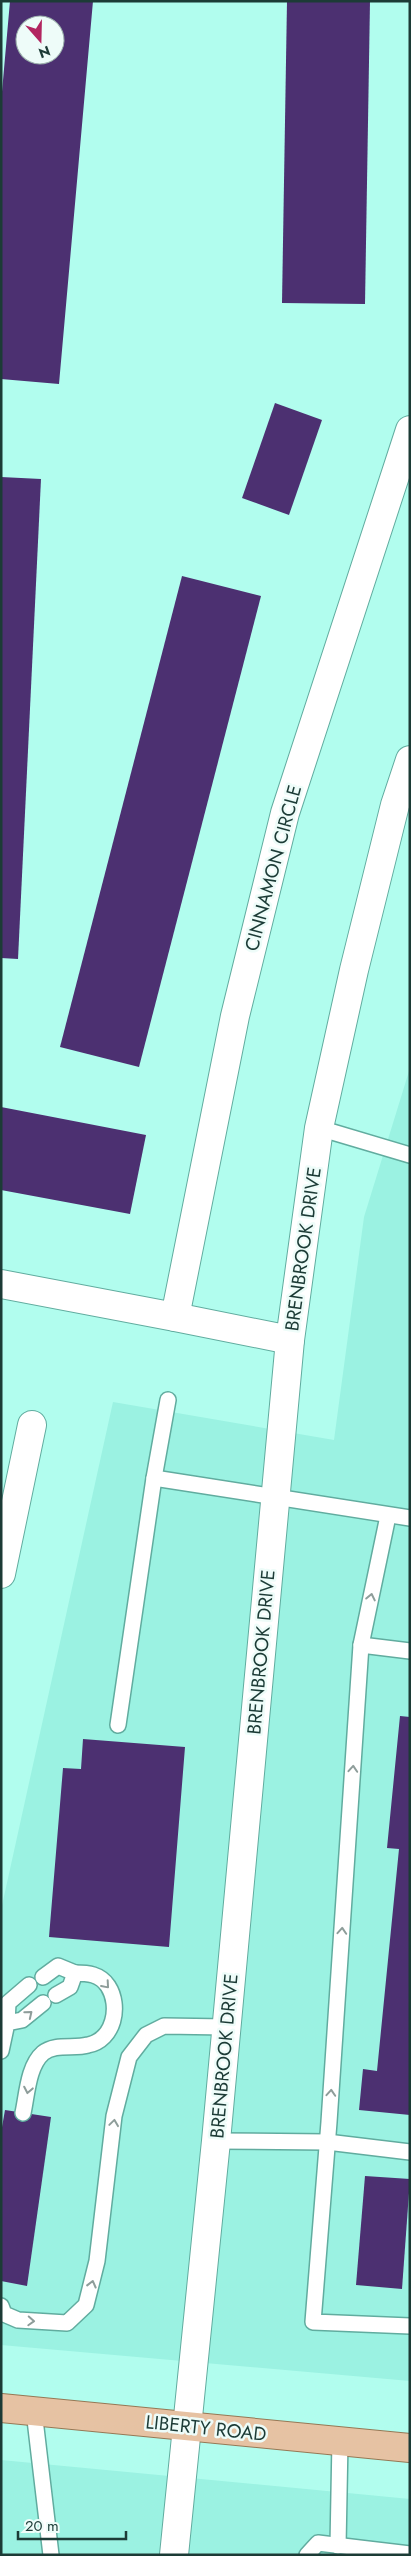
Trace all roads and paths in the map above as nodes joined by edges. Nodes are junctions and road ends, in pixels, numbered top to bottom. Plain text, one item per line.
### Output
1 (410, 430) edge
2 (410, 760) edge
3 (319, 1128) junction
4 (410, 1155) edge
5 (1, 1284) edge
6 (175, 1317) junction
7 (290, 1340) junction
8 (168, 1400) dead end
9 (32, 1425) dead end
10 (154, 1478) junction
11 (275, 1498) junction
12 (388, 1516) junction
13 (410, 1518) edge
14 (1, 1574) edge
15 (362, 1645) junction
16 (410, 1651) edge
17 (118, 1725) dead end
18 (75, 1972) junction
19 (43, 1977) dead end
20 (30, 1985) dead end
21 (7, 2024) junction
22 (226, 2027) junction
23 (1, 2051) edge
24 (24, 2113) dead end
25 (216, 2141) junction
26 (327, 2142) junction
27 (410, 2152) edge
28 (1, 2306) edge
29 (410, 2326) edge
30 (1, 2408) edge
31 (34, 2412) junction
32 (187, 2426) junction
33 (340, 2441) junction
34 (410, 2448) edge
35 (338, 2546) junction
36 (410, 2554) edge
37 (51, 2555) edge
38 (174, 2555) edge
39 (307, 2555) edge

1 - 6 street, CINNAMON CIRCLE
2 - 3 street, BRENBROOK DRIVE
3 - 4 lane
3 - 7 street, BRENBROOK DRIVE
5 - 6 street
6 - 7 street
7 - 11 street, BRENBROOK DRIVE
8 - 10 lane
9 - 14 street
10 - 11 lane
10 - 17 lane
11 - 12 lane
11 - 22 street, BRENBROOK DRIVE
12 - 13 lane
15 -> 12 lane
15 - 16 lane
26 -> 15 lane
18 - 19 lane
21 -> 18 lane
18 -> 24 lane
20 - 21 lane
21 - 23 lane
22 - 25 street, BRENBROOK DRIVE
28 -> 22 lane
25 - 26 lane
25 - 32 street, BRENBROOK DRIVE
26 - 27 lane
26 - 29 lane
30 - 31 main road, LIBERTY ROAD
31 - 32 main road, LIBERTY ROAD
31 - 37 lane
32 - 33 main road, LIBERTY ROAD
32 - 38 street, BRENBROOK DRIVE
33 - 34 main road, LIBERTY ROAD
33 - 35 lane
35 - 36 lane
35 - 39 lane

